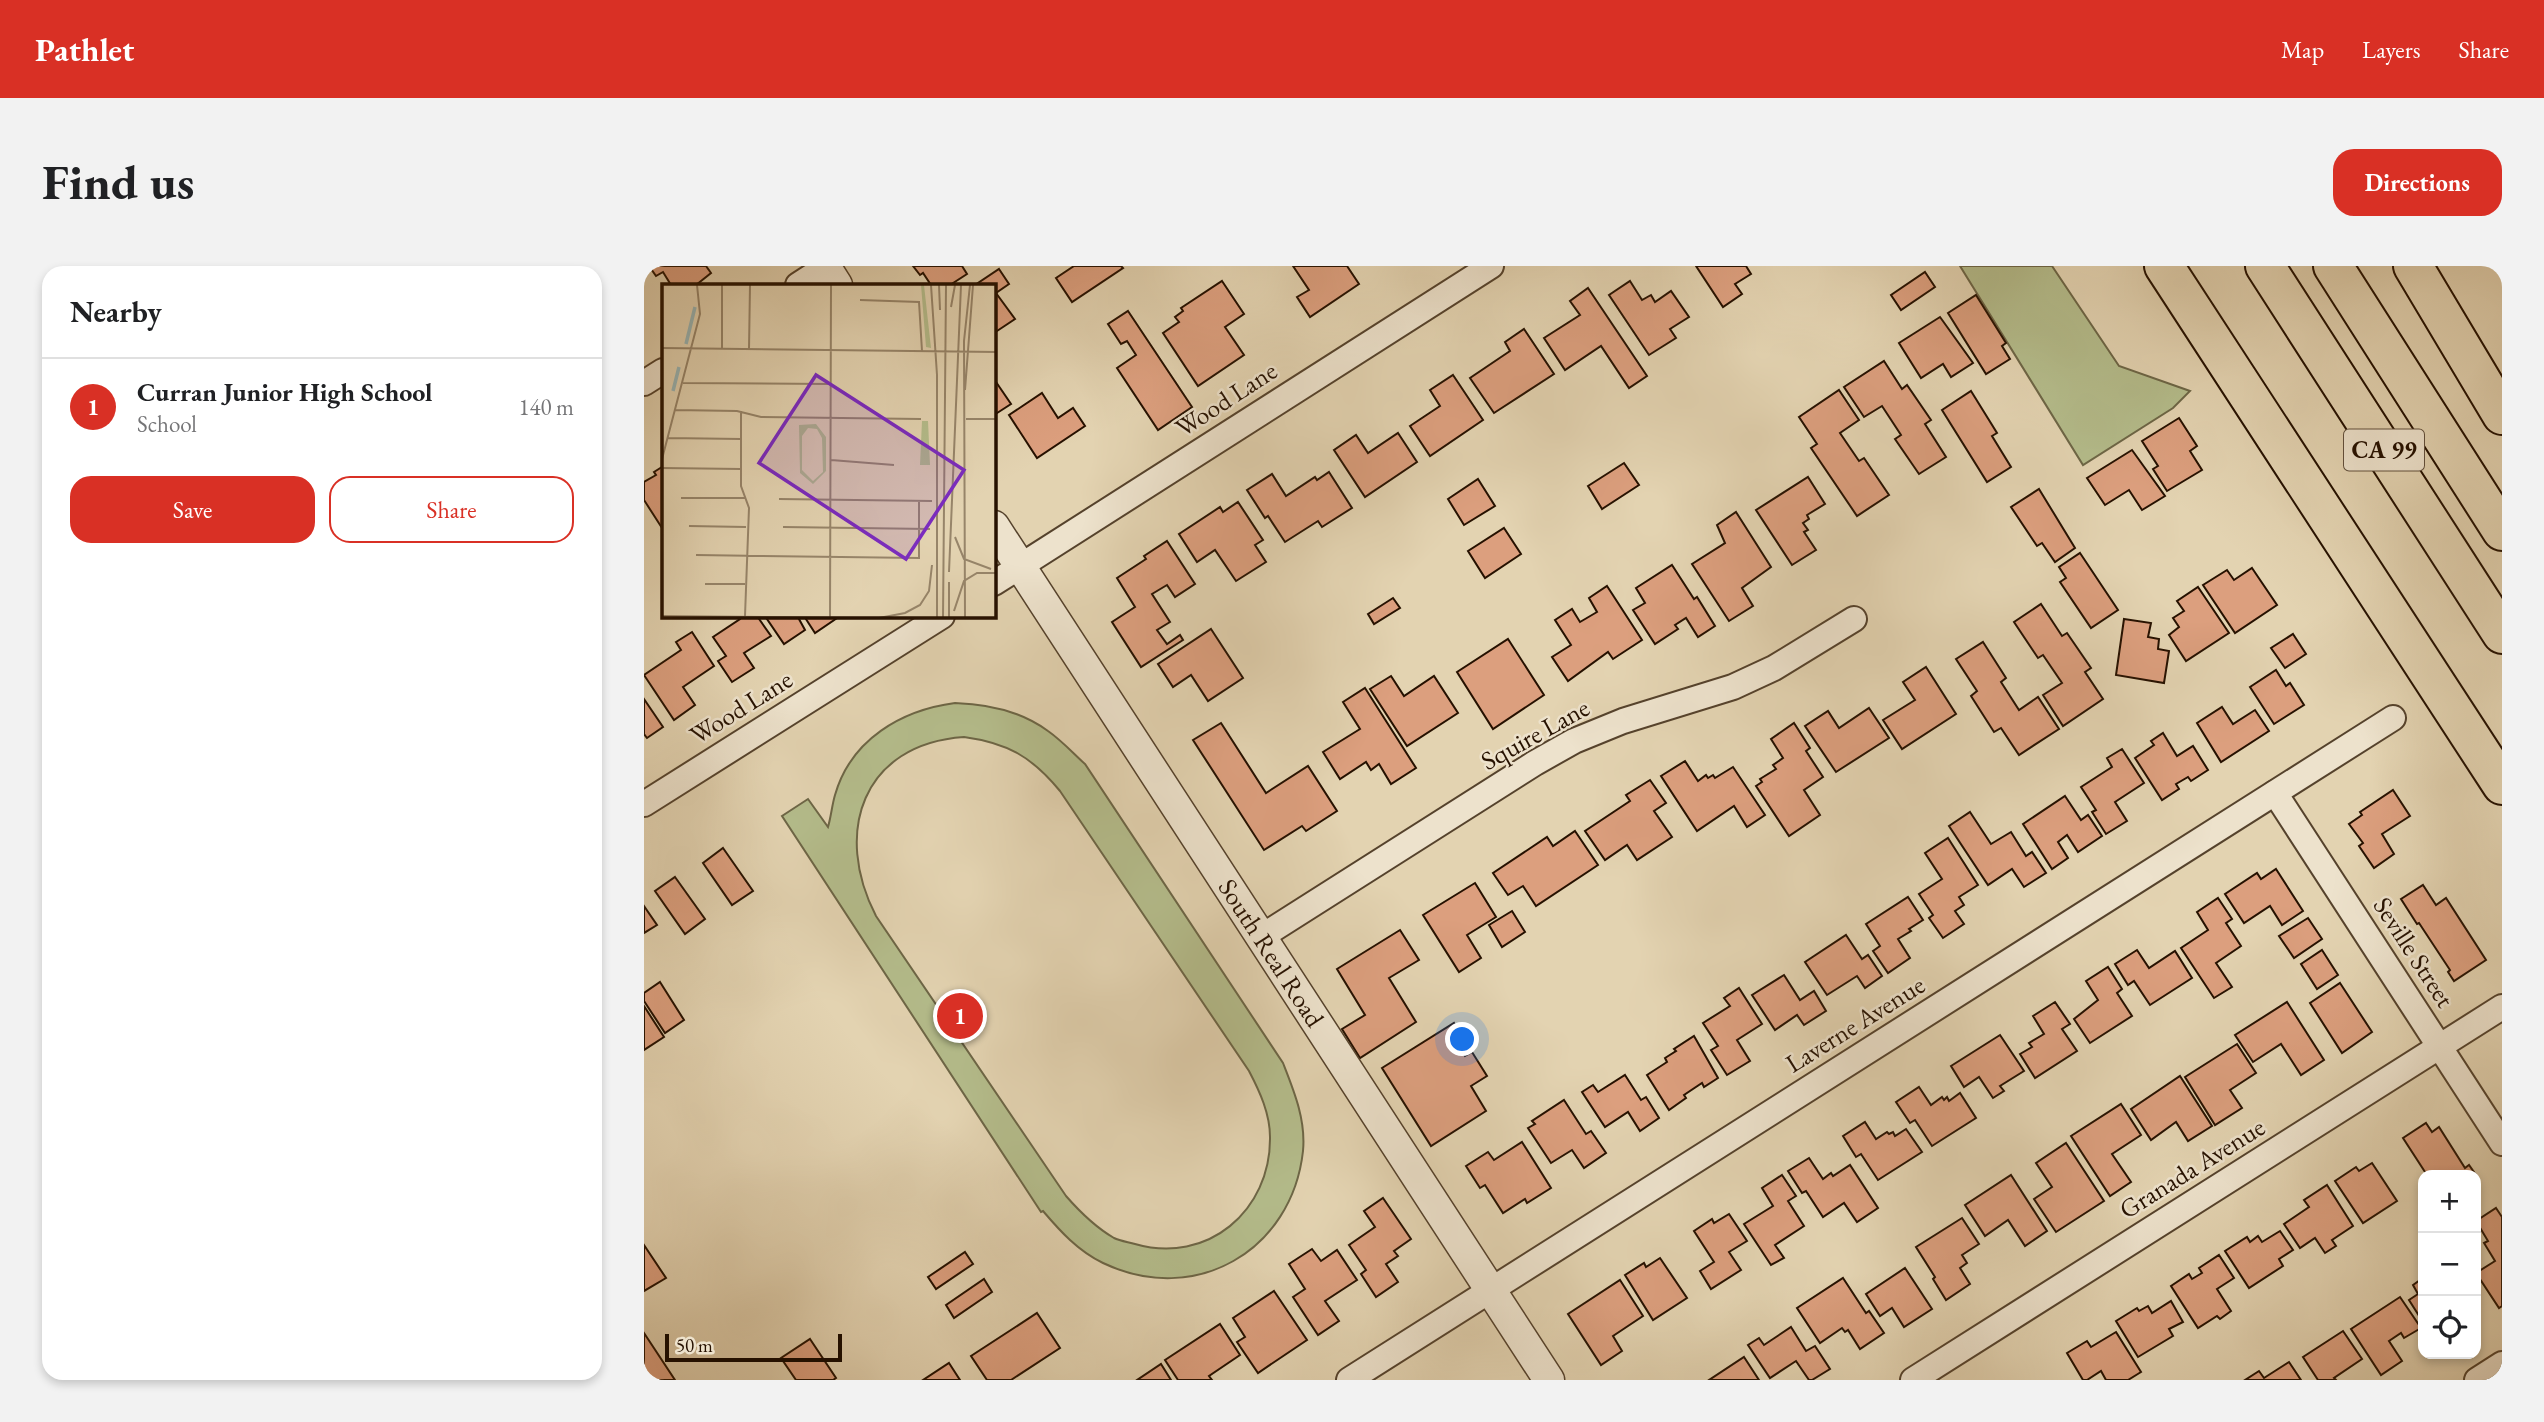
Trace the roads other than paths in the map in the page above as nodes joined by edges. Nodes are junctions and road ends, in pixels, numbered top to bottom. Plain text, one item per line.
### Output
1 (1491, 266) edge
2 (2164, 266) edge
3 (2265, 266) edge
4 (2333, 266) edge
5 (2413, 266) edge
6 (829, 273) edge
7 (801, 284) edge
8 (662, 371) edge
9 (644, 383) edge
10 (2502, 415) edge
11 (996, 529) edge
12 (2502, 531) edge
13 (1020, 566) junction
14 (996, 582) edge
15 (939, 618) edge
16 (1854, 619) dead end
17 (2502, 634) edge
18 (2393, 718) dead end
19 (2502, 785) edge
20 (2275, 793) junction
21 (644, 804) edge
22 (1261, 937) junction
23 (2502, 1007) edge
24 (2440, 1046) junction
25 (2502, 1143) edge
26 (1491, 1290) junction
27 (2502, 1364) edge
28 (1349, 1380) edge
29 (1549, 1380) edge
30 (1913, 1380) edge
31 (2477, 1380) edge

1 - 13 street, Wood Lane
2 - 19 highway
3 - 17 highway, CA 99
4 - 12 highway, CA 99
5 - 10 highway
6 - 7 street
8 - 9 street
11 - 13 street, South Real Road
13 - 14 street, Wood Lane
13 - 22 street, South Real Road
15 - 21 street, Wood Lane
16 - 22 street, Squire Lane
18 - 20 street, Laverne Avenue
20 - 24 street, Seville Street
20 - 26 street, Laverne Avenue
22 - 26 street, South Real Road
23 - 24 street, Granada Avenue
24 - 25 street, Seville Street
24 - 30 street, Granada Avenue
26 - 28 street, Laverne Avenue
26 - 29 street, South Real Road
27 - 31 street

